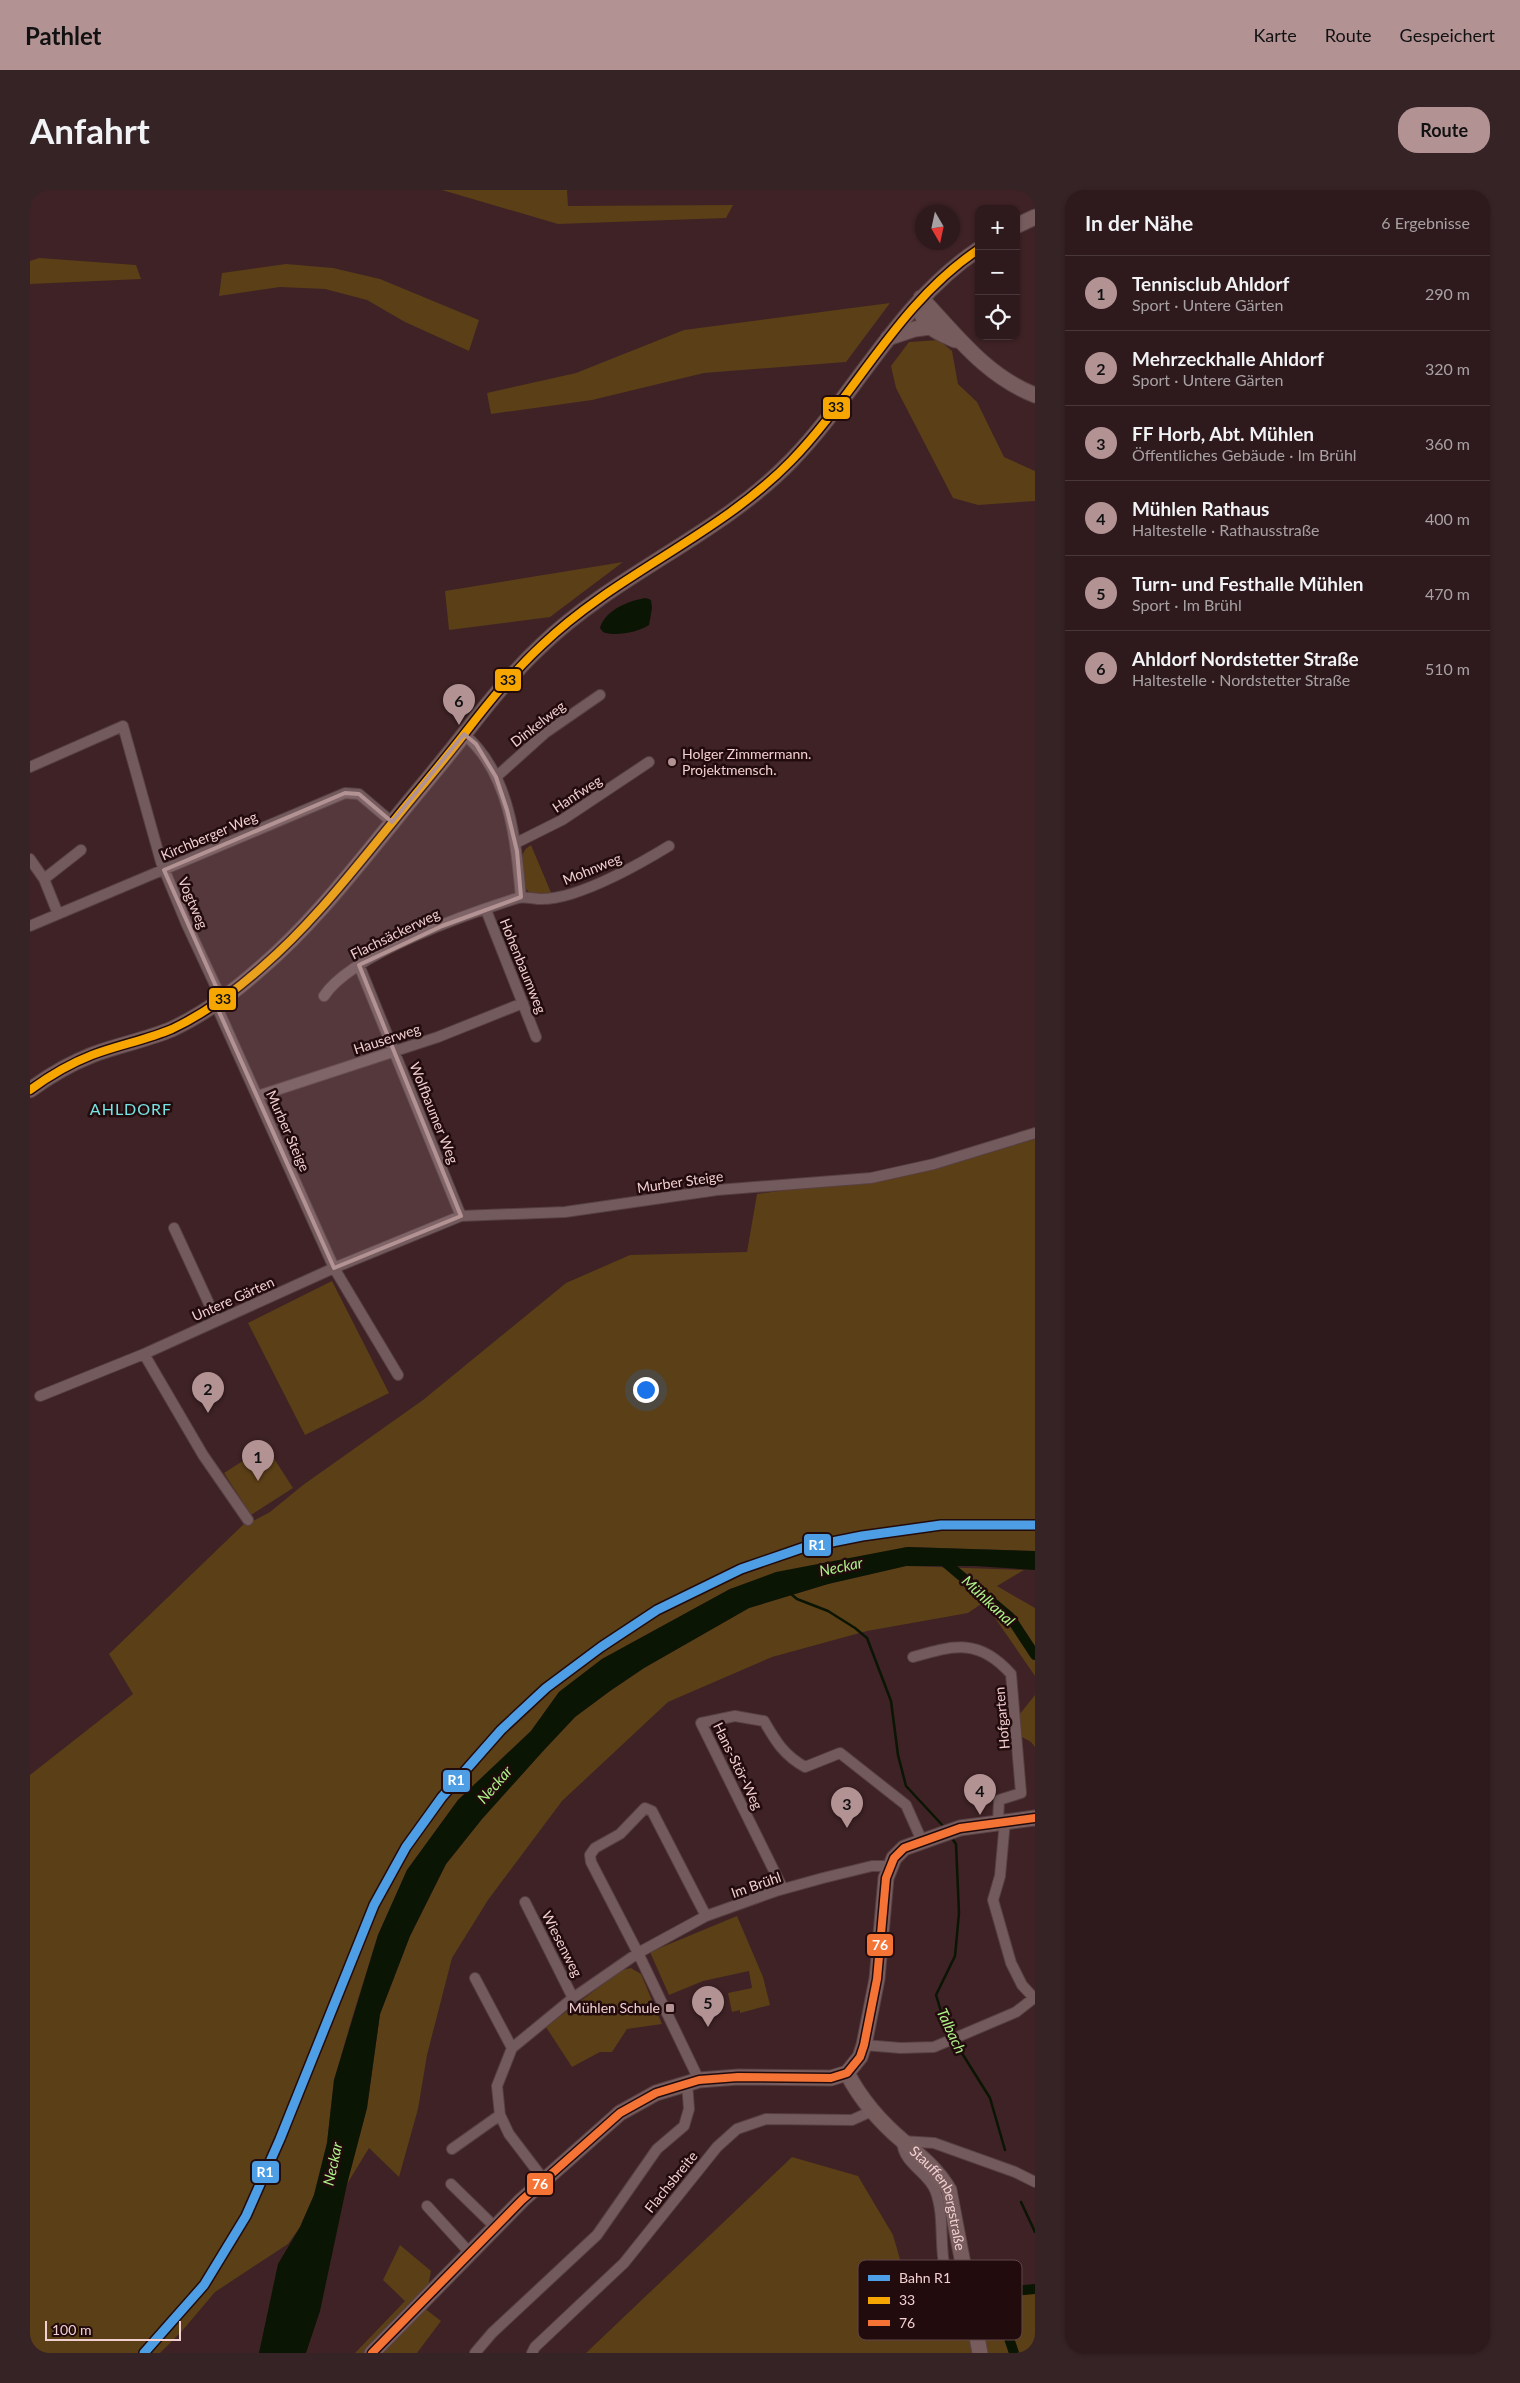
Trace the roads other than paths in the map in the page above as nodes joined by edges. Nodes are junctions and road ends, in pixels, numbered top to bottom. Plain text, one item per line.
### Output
1 (1035, 217) edge
2 (1020, 224) edge
3 (978, 250) edge
4 (921, 298) junction
5 (930, 327) junction
6 (888, 338) junction
7 (958, 341) junction
8 (1035, 395) edge
9 (600, 695) dead end
10 (464, 734) junction
11 (650, 762) dead end
12 (30, 767) edge
13 (496, 777) junction
14 (392, 822) junction
15 (516, 844) junction
16 (670, 846) dead end
17 (80, 850) dead end
18 (30, 859) edge
19 (164, 870) junction
20 (44, 879) junction
21 (521, 897) junction
22 (486, 910) junction
23 (58, 914) junction
24 (30, 926) edge
25 (359, 965) junction
26 (324, 996) dead end
27 (219, 1003) junction
28 (523, 1003) junction
29 (536, 1037) dead end
30 (394, 1052) junction
31 (30, 1090) edge
32 (258, 1096) junction
33 (1035, 1133) edge
34 (460, 1216) junction
35 (174, 1228) dead end
36 (334, 1268) junction
37 (217, 1321) junction
38 (144, 1354) junction
39 (398, 1375) dead end
40 (40, 1396) dead end
41 (248, 1520) dead end
42 (913, 1658) dead end
43 (1035, 1818) edge
44 (1002, 1821) junction
45 (922, 1840) junction
46 (890, 1866) junction
47 (783, 1889) junction
48 (526, 1902) dead end
49 (706, 1916) junction
50 (638, 1953) junction
51 (475, 1978) dead end
52 (573, 1998) junction
53 (1035, 1998) edge
54 (864, 2045) junction
55 (512, 2048) junction
56 (846, 2073) junction
57 (693, 2081) junction
58 (872, 2111) junction
59 (500, 2115) junction
60 (902, 2141) junction
61 (452, 2149) dead end
62 (544, 2180) junction
63 (1035, 2182) edge
64 (451, 2184) dead end
65 (427, 2206) dead end
66 (495, 2227) junction
67 (470, 2253) junction
68 (962, 2260) edge
69 (978, 2340) edge
70 (372, 2353) edge
71 (475, 2353) edge
72 (532, 2353) edge
73 (980, 2353) edge

1 - 2 street
3 - 4 street
4 - 5 street
4 - 6 street
4 - 7 street
5 - 6 street
5 - 7 street
6 - 10 street
7 - 8 street
9 - 13 street, Dinkelweg
10 - 13 street, Hohenbaumweg
10 - 14 street
11 - 15 street, Hanfweg
12 - 19 street, Vogtweg
13 - 15 street, Hohenbaumweg
14 - 19 street, Kirchberger Weg
14 - 27 street
15 - 21 street, Hohenbaumweg
16 - 21 street, Mohnweg
17 - 20 street
18 - 20 street
19 - 23 street, Kirchberger Weg
19 - 27 street, Vogtweg
20 - 23 street
21 - 22 street, Hohenbaumweg
22 - 25 street, Flachsäckerweg
22 - 28 street, Hohenbaumweg
23 - 24 street, Kirchberger Weg
25 - 26 street, Flachsäckerweg
25 - 30 street, Wolfbaumer Weg
27 - 31 street
27 - 32 street, Murber Steige
28 - 29 street, Hohenbaumweg
28 - 30 street, Hauserweg
30 - 32 street, Hauserweg
30 - 34 street, Wolfbaumer Weg
32 - 36 street, Murber Steige
33 - 34 street, Murber Steige
34 - 36 street, Murber Steige
35 - 37 street
36 - 37 street, Untere Gärten
36 - 39 street, Murber Steige
37 - 38 street, Untere Gärten
38 - 40 street, Untere Gärten
38 - 41 street
42 - 44 street, Hofgarten
43 - 44 street
44 - 45 street
44 - 53 street
45 - 46 street
45 - 47 street, Hans-Stör-Weg
46 - 47 street, Im Brühl
46 - 54 street
47 - 49 street, Im Brühl
48 - 52 street, Wiesenweg
49 - 50 street, Im Brühl
49 - 50 street
50 - 52 street, Im Brühl
50 - 57 street
51 - 55 street
52 - 55 street, Im Brühl
53 - 54 street
54 - 56 street
55 - 59 street, Im Brühl
56 - 57 street
56 - 58 street, Stauffenbergstraße
57 - 62 street
57 - 71 street, Flachsbreite
58 - 60 street, Stauffenbergstraße
58 - 72 street, Flachsbreite
59 - 61 street
59 - 62 street, Im Brühl
60 - 63 street
60 - 68 street, Stauffenbergstraße
62 - 66 street
64 - 66 street
65 - 67 street
66 - 67 street
67 - 70 street
69 - 73 street, Stauffenbergstraße

